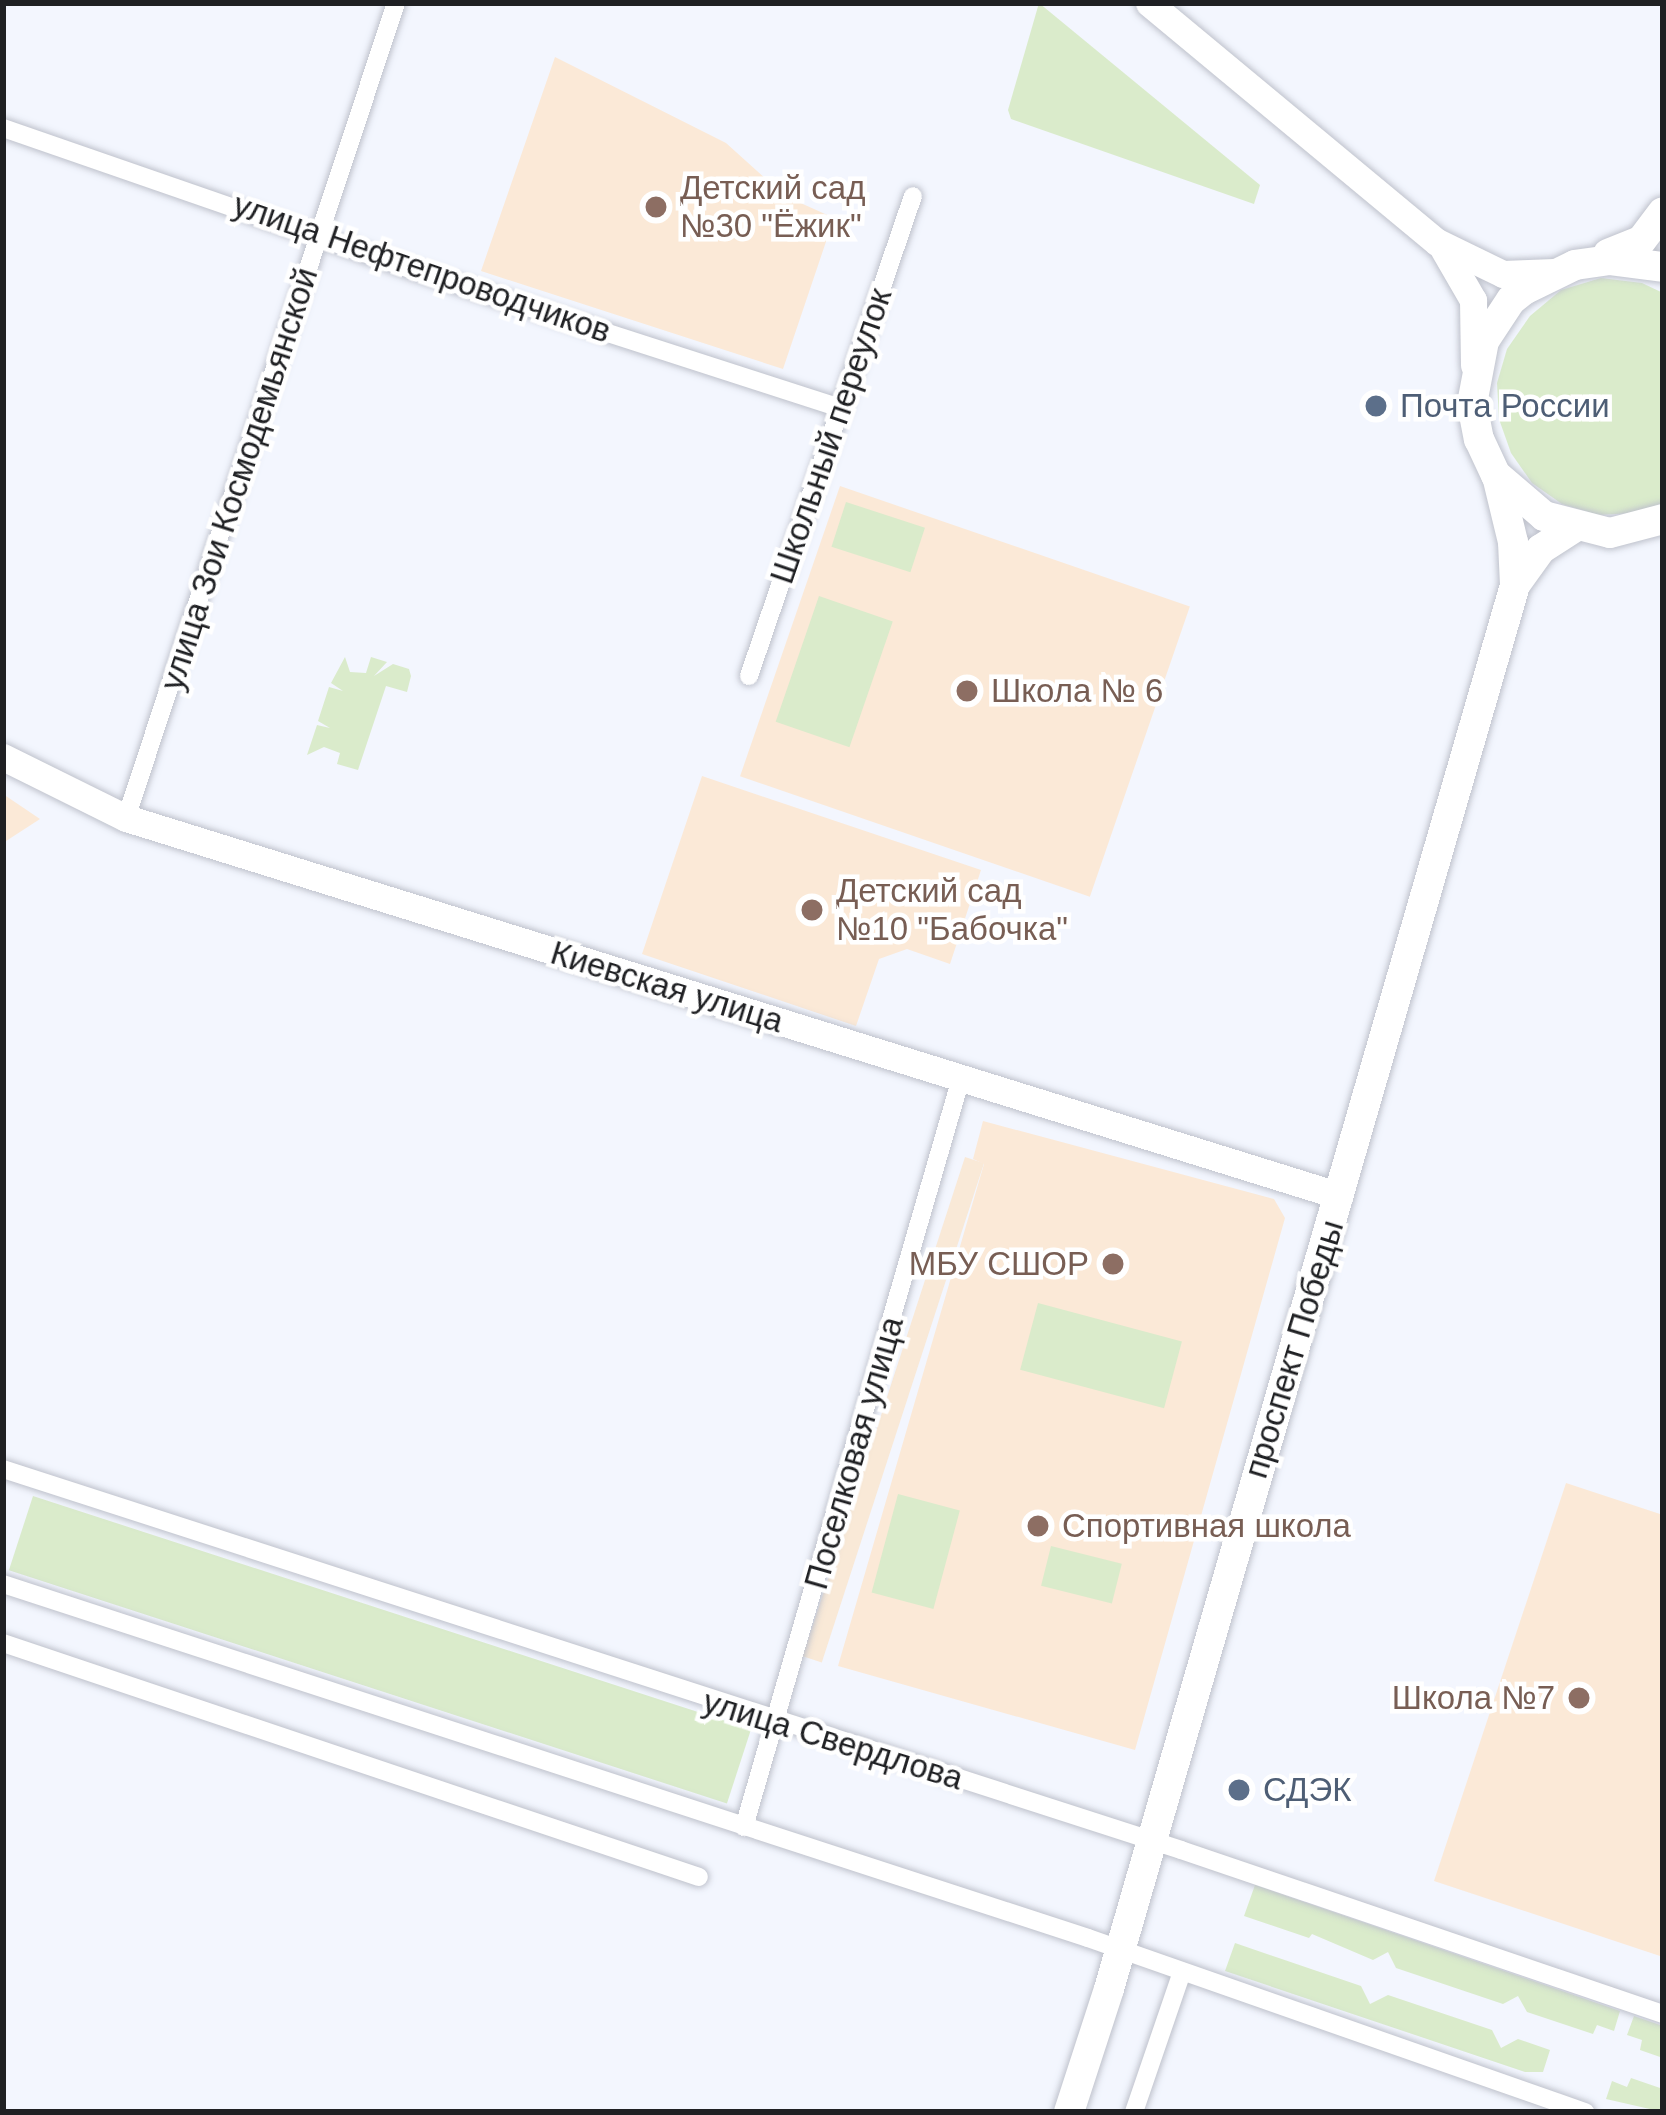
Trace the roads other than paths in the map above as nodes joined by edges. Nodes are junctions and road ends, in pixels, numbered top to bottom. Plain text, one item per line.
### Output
1 (396, 3) edge
2 (1149, 3) edge
3 (3, 128) edge
4 (913, 196) dead end
5 (1663, 212) edge
6 (320, 235) junction
7 (1437, 242) junction
8 (1663, 267) edge
9 (1564, 268) junction
10 (1474, 374) junction
11 (841, 408) junction
12 (1496, 475) junction
13 (1663, 519) edge
14 (1573, 528) junction
15 (1515, 585) junction
16 (749, 676) dead end
17 (3, 757) edge
18 (126, 818) junction
19 (961, 1078) junction
20 (1340, 1196) junction
21 (3, 1469) edge
22 (3, 1584) edge
23 (3, 1643) edge
24 (775, 1721) junction
25 (744, 1827) junction
26 (1151, 1840) junction
27 (699, 1876) dead end
28 (1121, 1950) junction
29 (1182, 1972) junction
30 (1663, 2014) edge
31 (1069, 2112) edge
32 (1135, 2112) edge
33 (1585, 2112) edge

1 - 6 street, улица Зои Космодемьянской
2 - 7 main road
3 - 6 street, улица Нефтепроводчиков
4 - 11 street, Школьный переулок
5 - 9 main road
6 - 11 street, улица Нефтепроводчиков
6 - 18 street, улица Зои Космодемьянской
7 - 9 main road
7 - 10 main road
8 - 9 main road
9 - 10 main road
10 - 12 main road, проспект Победы
11 - 16 street, Школьный переулок
12 - 14 main road
12 - 15 main road, проспект Победы
13 - 14 main road
14 - 15 main road, проспект Победы
15 - 20 main road, проспект Победы
17 - 18 main road, Киевская улица
18 - 19 main road, Киевская улица
19 - 20 main road, Киевская улица
19 - 24 street, Поселковая улица
20 - 26 main road, проспект Победы
21 - 24 street, улица Свердлова
22 - 25 street
23 - 27 street
24 - 25 street, Поселковая улица
24 - 26 street, улица Свердлова
25 - 28 street
26 - 28 main road, проспект Победы
26 - 30 street, улица Свердлова
28 - 29 street
28 - 31 main road, проспект Победы
29 - 32 street
29 - 33 street

